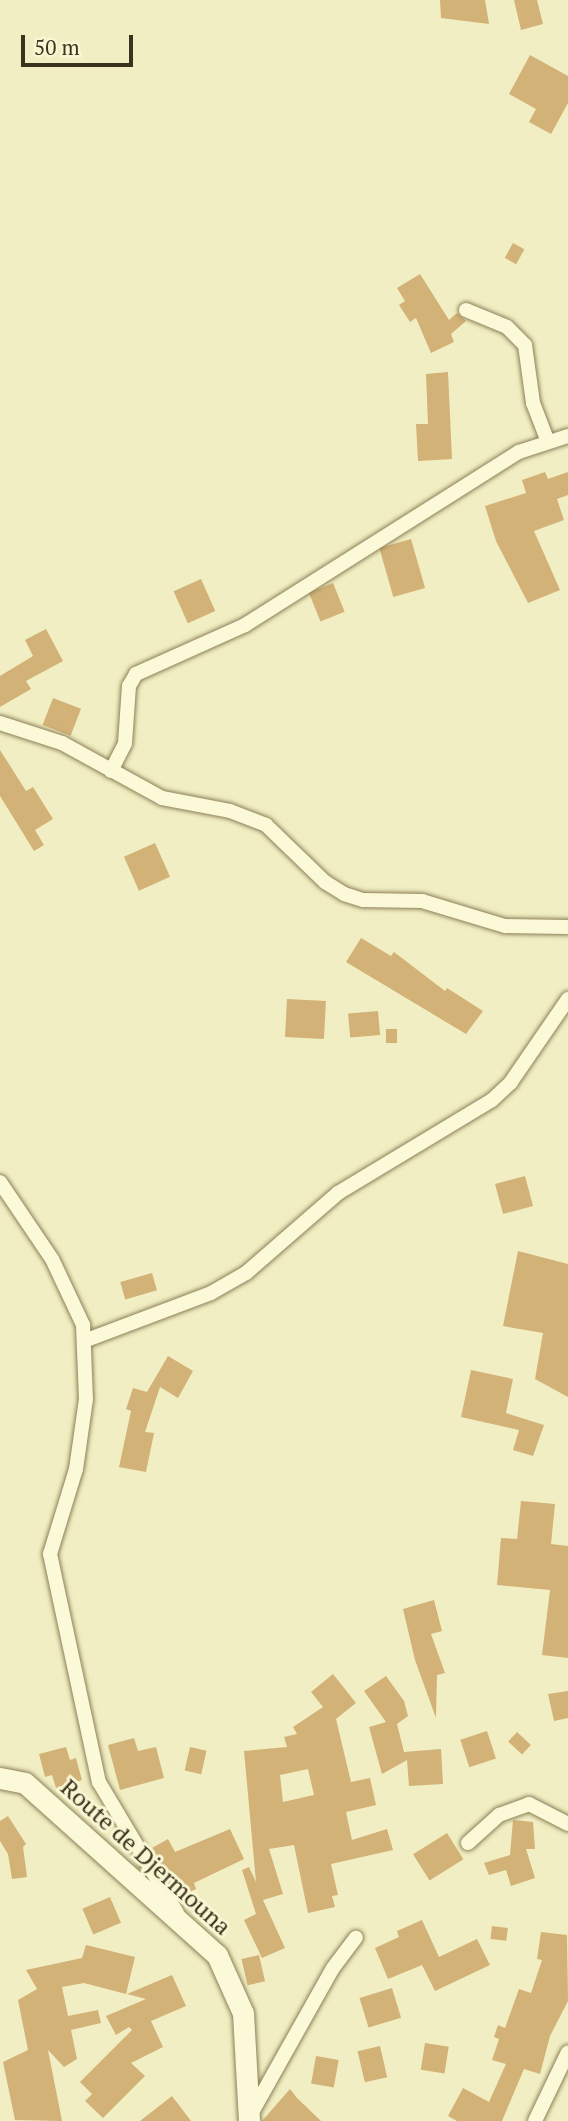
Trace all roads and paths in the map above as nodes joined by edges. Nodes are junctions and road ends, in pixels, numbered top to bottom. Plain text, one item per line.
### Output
1 (466, 310) dead end
2 (568, 436) edge
3 (547, 440) junction
4 (0, 723) edge
5 (111, 771) junction
6 (568, 927) edge
7 (568, 999) edge
8 (0, 1182) edge
9 (84, 1341) junction
10 (0, 1778) edge
11 (568, 1824) edge
12 (468, 1843) dead end
13 (182, 1920) junction
14 (356, 1938) dead end
15 (568, 2052) edge
16 (250, 2118) edge
17 (535, 2121) edge

1 - 3 street
2 - 3 street
3 - 5 street
4 - 5 street
5 - 6 street
7 - 9 street
8 - 9 street
9 - 13 street
10 - 13 street, Route de Djermouna
11 - 12 street
13 - 16 street, Route de Djermouna
14 - 16 street
15 - 17 street

